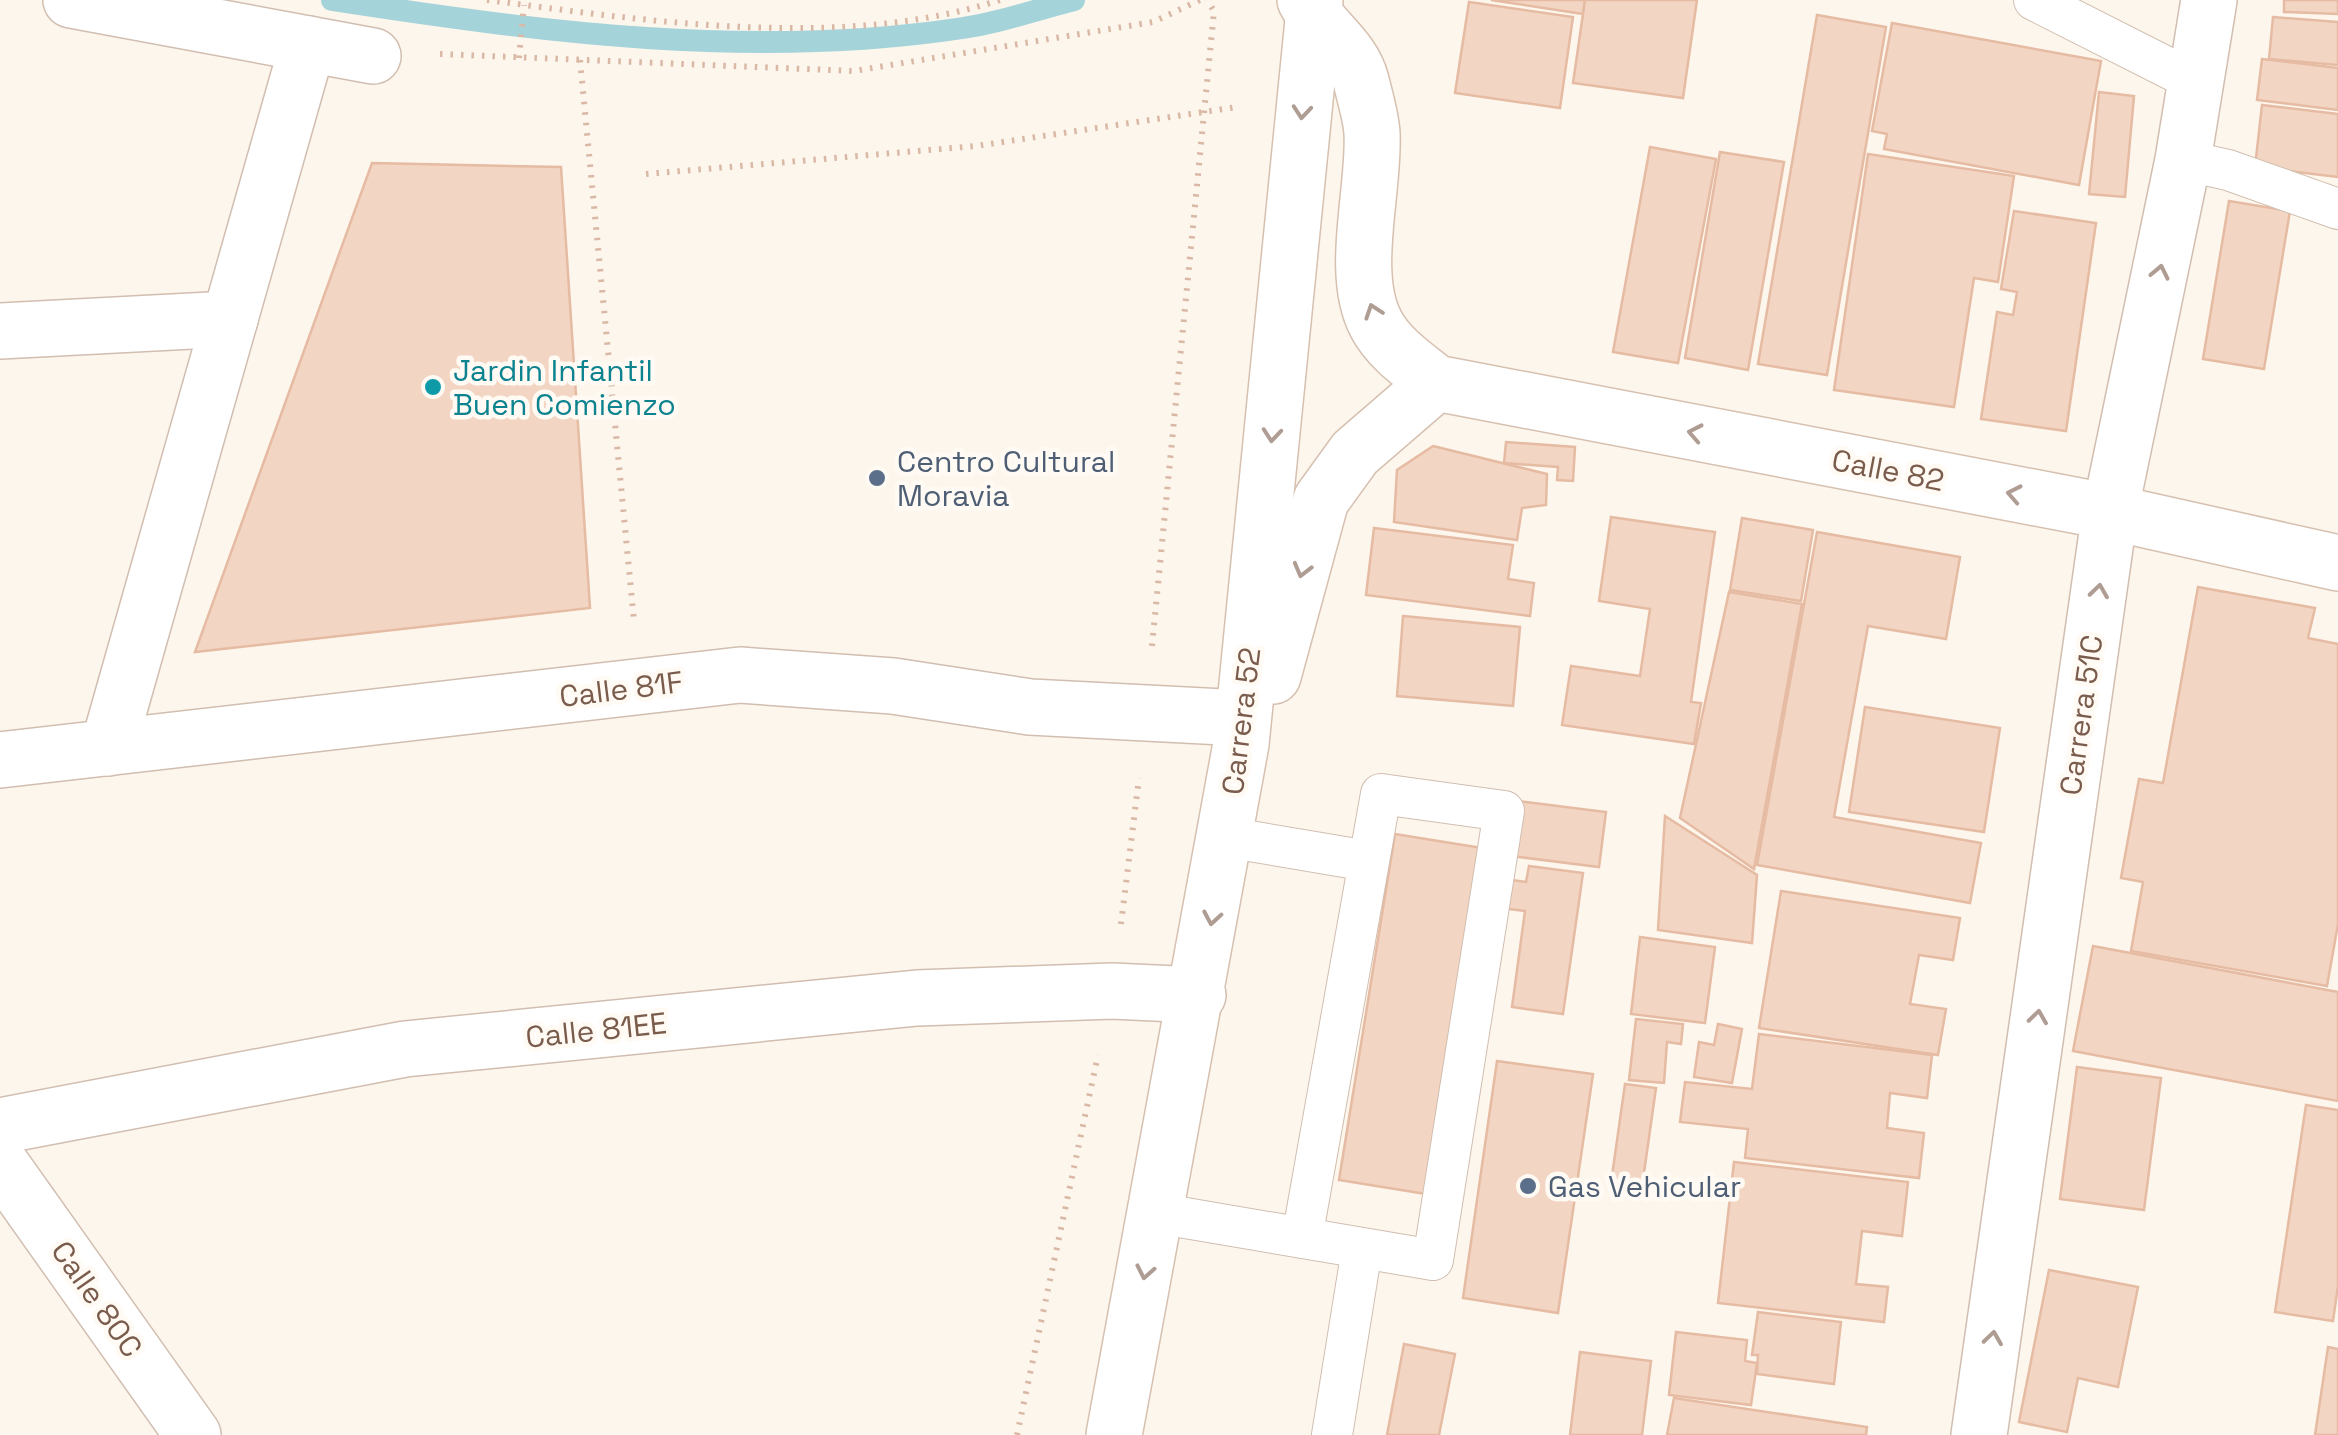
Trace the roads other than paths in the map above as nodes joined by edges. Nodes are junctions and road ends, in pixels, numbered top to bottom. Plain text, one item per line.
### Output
1 (71, 0) edge
2 (2034, 0) edge
3 (2206, 2) edge
4 (1311, 5) edge
5 (308, 44) junction
6 (373, 56) road end
7 (2196, 82) junction
8 (2184, 160) junction
9 (2338, 209) edge
10 (230, 318) junction
11 (0, 331) edge
12 (1436, 384) junction
13 (2110, 512) junction
14 (2338, 563) edge
15 (1243, 718) junction
16 (108, 748) junction
17 (0, 760) edge
18 (1226, 837) junction
19 (1368, 861) junction
20 (1198, 995) junction
21 (0, 1126) edge
22 (0, 1163) edge
23 (1156, 1213) junction
24 (1302, 1238) junction
25 (1362, 1250) junction
26 (193, 1435) edge
27 (1114, 1435) edge
28 (1332, 1435) edge
29 (1979, 1435) edge

1 - 5 street
2 - 7 lane
3 - 7 street, Carrera 51C
12 -> 4 street, Calle 82
4 -> 15 street, Carrera 52
5 - 6 street
5 - 10 street
7 - 8 street, Carrera 51C
8 - 9 lane
13 -> 8 street, Carrera 51C
10 - 11 street
10 - 16 street
13 -> 12 street, Calle 82
12 -> 15 street
13 - 14 street, Calle 82
29 -> 13 street, Carrera 51C
15 - 16 street, Calle 81F
15 - 18 street, Carrera 52
16 - 17 street, Calle 81F
18 - 19 lane
18 -> 20 street, Carrera 52
19 - 24 lane
19 - 25 lane
20 - 21 street, Calle 81EE
20 - 23 street, Carrera 52
22 - 26 street, Calle 80C
23 - 24 lane
23 -> 27 street, Carrera 52
24 - 25 lane
25 - 28 lane

